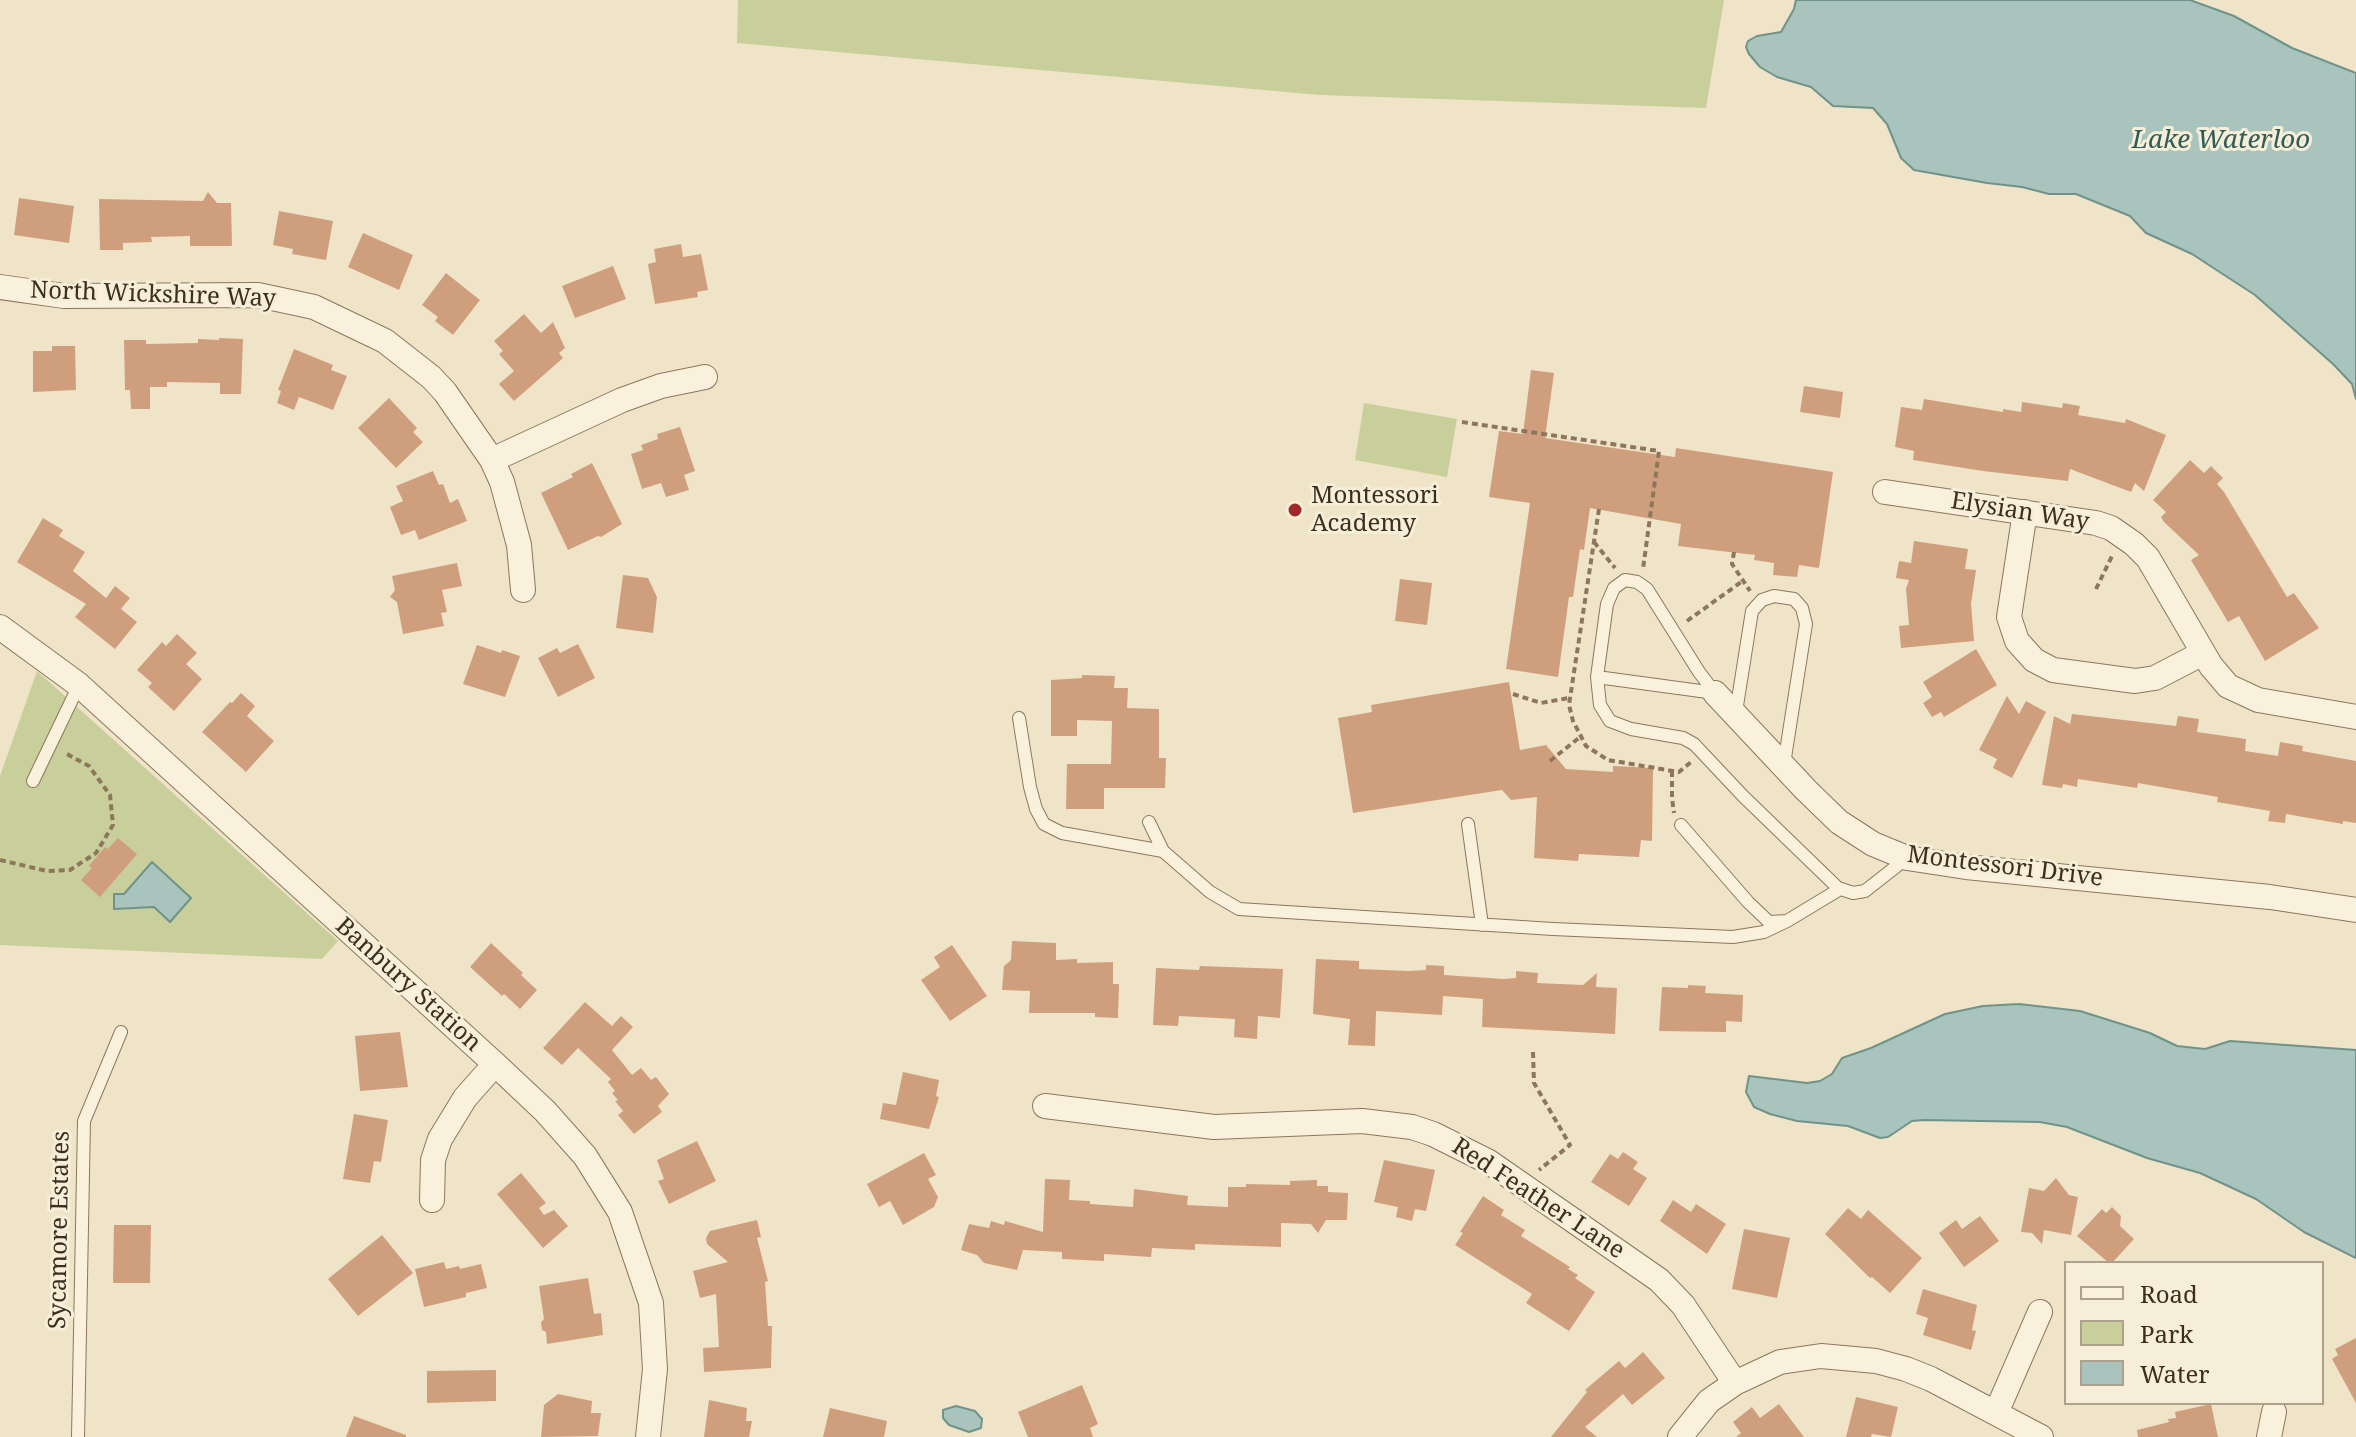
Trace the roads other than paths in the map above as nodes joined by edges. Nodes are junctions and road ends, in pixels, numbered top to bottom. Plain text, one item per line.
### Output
1 (0, 287) edge
2 (705, 377) dead end
3 (492, 460) junction
4 (1885, 492) dead end
5 (2025, 512) junction
6 (523, 590) dead end
7 (0, 627) edge
8 (2203, 653) junction
9 (1597, 677) junction
10 (79, 685) junction
11 (1715, 693) junction
12 (1735, 715) junction
13 (2356, 717) edge
14 (1019, 718) dead end
15 (1783, 767) junction
16 (33, 781) dead end
17 (1149, 822) dead end
18 (1468, 824) dead end
19 (1681, 825) road end
20 (1163, 851) junction
21 (1907, 858) junction
22 (1840, 889) junction
23 (2356, 910) edge
24 (1787, 921) junction
25 (1482, 925) junction
26 (121, 1032) dead end
27 (495, 1064) junction
28 (1045, 1106) dead end
29 (432, 1200) dead end
30 (2040, 1312) dead end
31 (1735, 1383) junction
32 (2274, 1412) dead end
33 (1996, 1413) junction
34 (78, 1437) edge
35 (648, 1437) edge
36 (1680, 1437) edge
37 (2041, 1437) edge
38 (2269, 1437) edge

1 - 3 street, North Wickshire Way
2 - 3 street
3 - 6 street, North Wickshire Way
4 - 5 street, Elysian Way
5 - 8 street, Elysian Way
5 - 8 street
7 - 10 street, Banbury Station
8 - 13 street, Elysian Way
9 - 11 lane
9 - 11 lane
9 - 22 lane
10 - 16 lane
10 - 27 street, Banbury Station
11 - 12 street, Montessori Drive
12 - 15 street, Montessori Drive
12 - 15 lane
14 - 20 lane
15 - 21 street, Montessori Drive
17 - 20 lane
18 - 25 lane
19 - 24 lane
20 - 25 lane
21 - 22 lane
21 - 23 street, Montessori Drive
22 - 24 lane
24 - 25 lane
26 - 34 lane, Sycamore Estates
27 - 29 street
27 - 35 street, Banbury Station
28 - 31 street, Red Feather Lane
30 - 33 street
31 - 33 street
31 - 36 street
32 - 38 street
33 - 37 street

